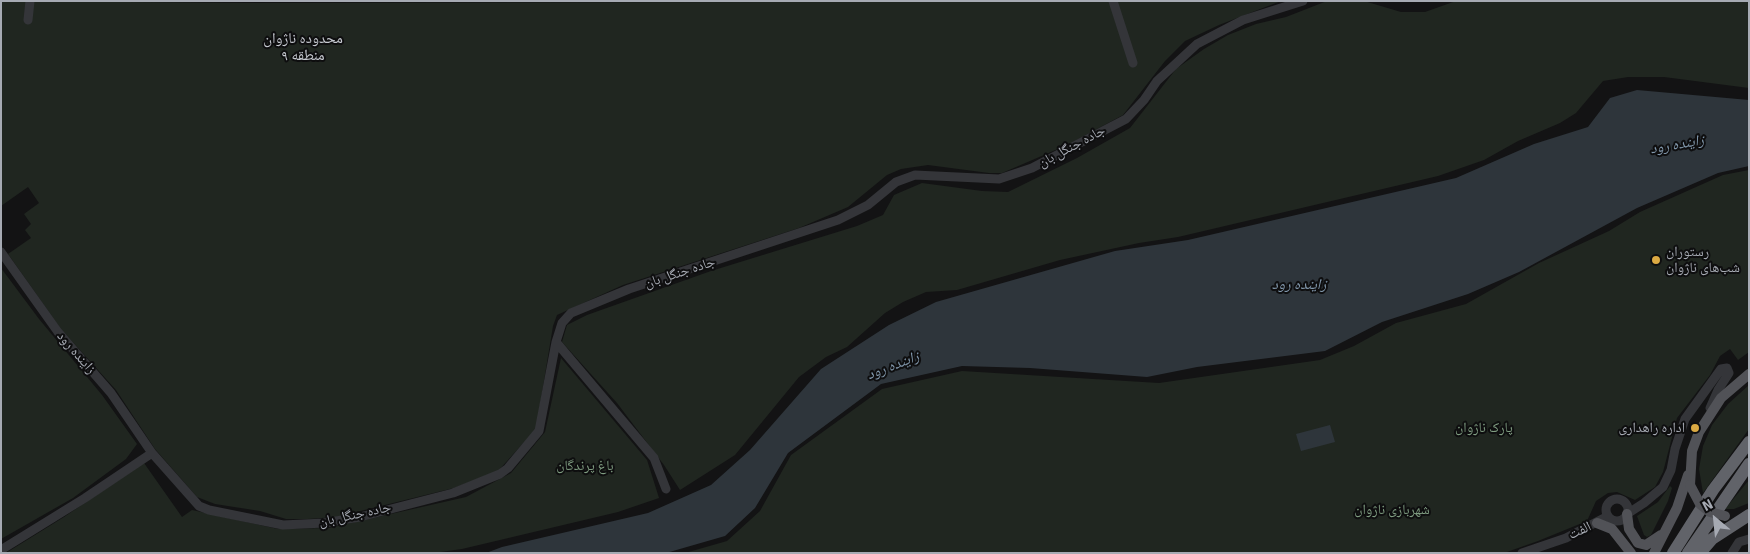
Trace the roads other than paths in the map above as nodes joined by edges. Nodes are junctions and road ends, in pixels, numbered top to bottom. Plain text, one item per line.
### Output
1 (30, 1) edge
2 (1113, 1) edge
3 (1303, 1) edge
4 (1286, 4) edge
5 (28, 20) dead end
6 (1133, 63) dead end
7 (1, 252) edge
8 (556, 342) junction
9 (1749, 370) edge
10 (1749, 374) edge
11 (1733, 385) junction
12 (1707, 416) junction
13 (1749, 442) edge
14 (152, 453) junction
15 (1749, 464) edge
16 (1690, 470) junction
17 (666, 489) dead end
18 (1627, 514) junction
19 (1749, 514) edge
20 (1608, 516) junction
21 (1597, 523) junction
22 (1666, 531) junction
23 (1712, 538) junction
24 (1749, 539) edge
25 (1, 550) edge
26 (1522, 553) edge
27 (1631, 553) edge
28 (1654, 553) edge
29 (1673, 553) edge
30 (1688, 553) edge
31 (1702, 553) edge
32 (1708, 553) edge
33 (1732, 553) edge

1 - 5 street
2 - 6 street
3 - 4 street, جاده جنگل بان
4 - 8 street, جاده جنگل بان
7 - 14 street, زاینده رود
8 - 14 street, جاده جنگل بان
8 - 17 street
9 - 11 main road
10 - 11 main road
11 - 12 main road
12 - 16 main road
12 - 18 street
13 - 29 highway
14 - 25 street
15 - 30 highway
16 - 19 main road, bridge
16 - 22 main road
18 - 20 street
18 - 20 street
18 - 22 main road
19 - 23 highway
20 - 21 street, الفت
21 - 26 street, الفت
21 - 27 main road
22 - 28 main road
23 - 31 highway
23 - 32 street
24 - 33 street

